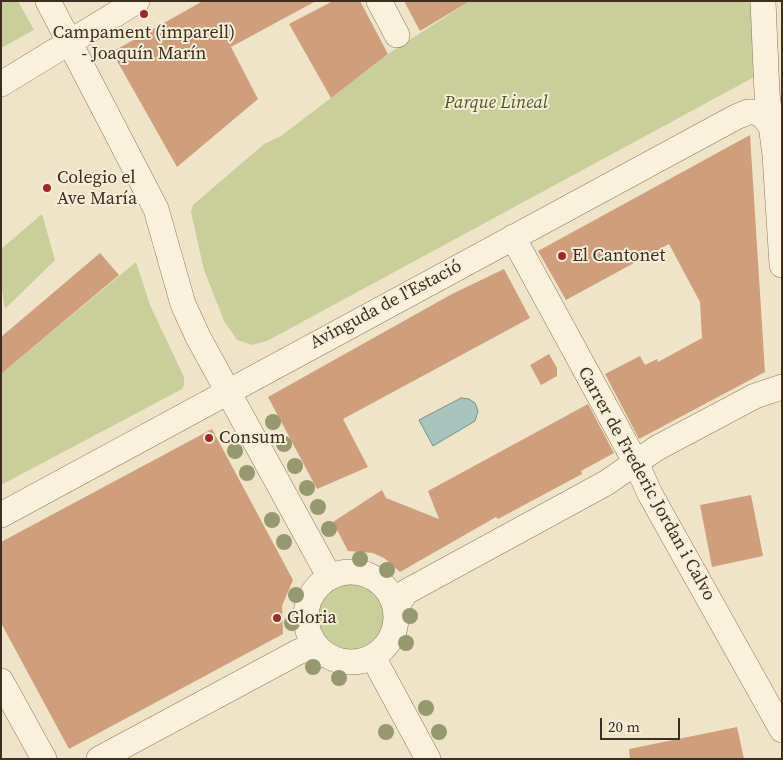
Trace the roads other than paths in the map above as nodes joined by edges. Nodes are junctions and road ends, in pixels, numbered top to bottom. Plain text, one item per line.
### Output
1 (48, 1) edge
2 (137, 1) edge
3 (379, 1) edge
4 (763, 1) edge
5 (397, 35) dead end
6 (71, 43) junction
7 (1, 84) edge
8 (770, 125) junction
9 (513, 237) junction
10 (782, 265) edge
11 (782, 387) edge
12 (228, 391) junction
13 (636, 463) junction
14 (1, 515) edge
15 (328, 576) junction
16 (396, 615) junction
17 (325, 655) junction
18 (373, 657) junction
19 (1, 681) edge
20 (782, 730) edge
21 (44, 759) edge
22 (99, 759) edge
23 (428, 759) edge

1 - 6 street
2 - 6 street
3 - 5 street
4 - 8 street
6 - 7 street
6 - 12 street
8 - 9 street, Avinguda de l'Estació
8 - 10 street
9 - 12 street, Avinguda de l'Estació
9 - 13 street, Carrer de Frederic Jordan i Calvo
11 - 13 street
12 - 14 street, Avinguda de l'Estació
12 - 15 street
13 - 16 street
13 - 20 street, Carrer de Frederic Jordan i Calvo
15 - 16 street
15 - 17 street
16 - 18 street
17 - 18 street
17 - 22 street
18 - 23 street
19 - 21 street

